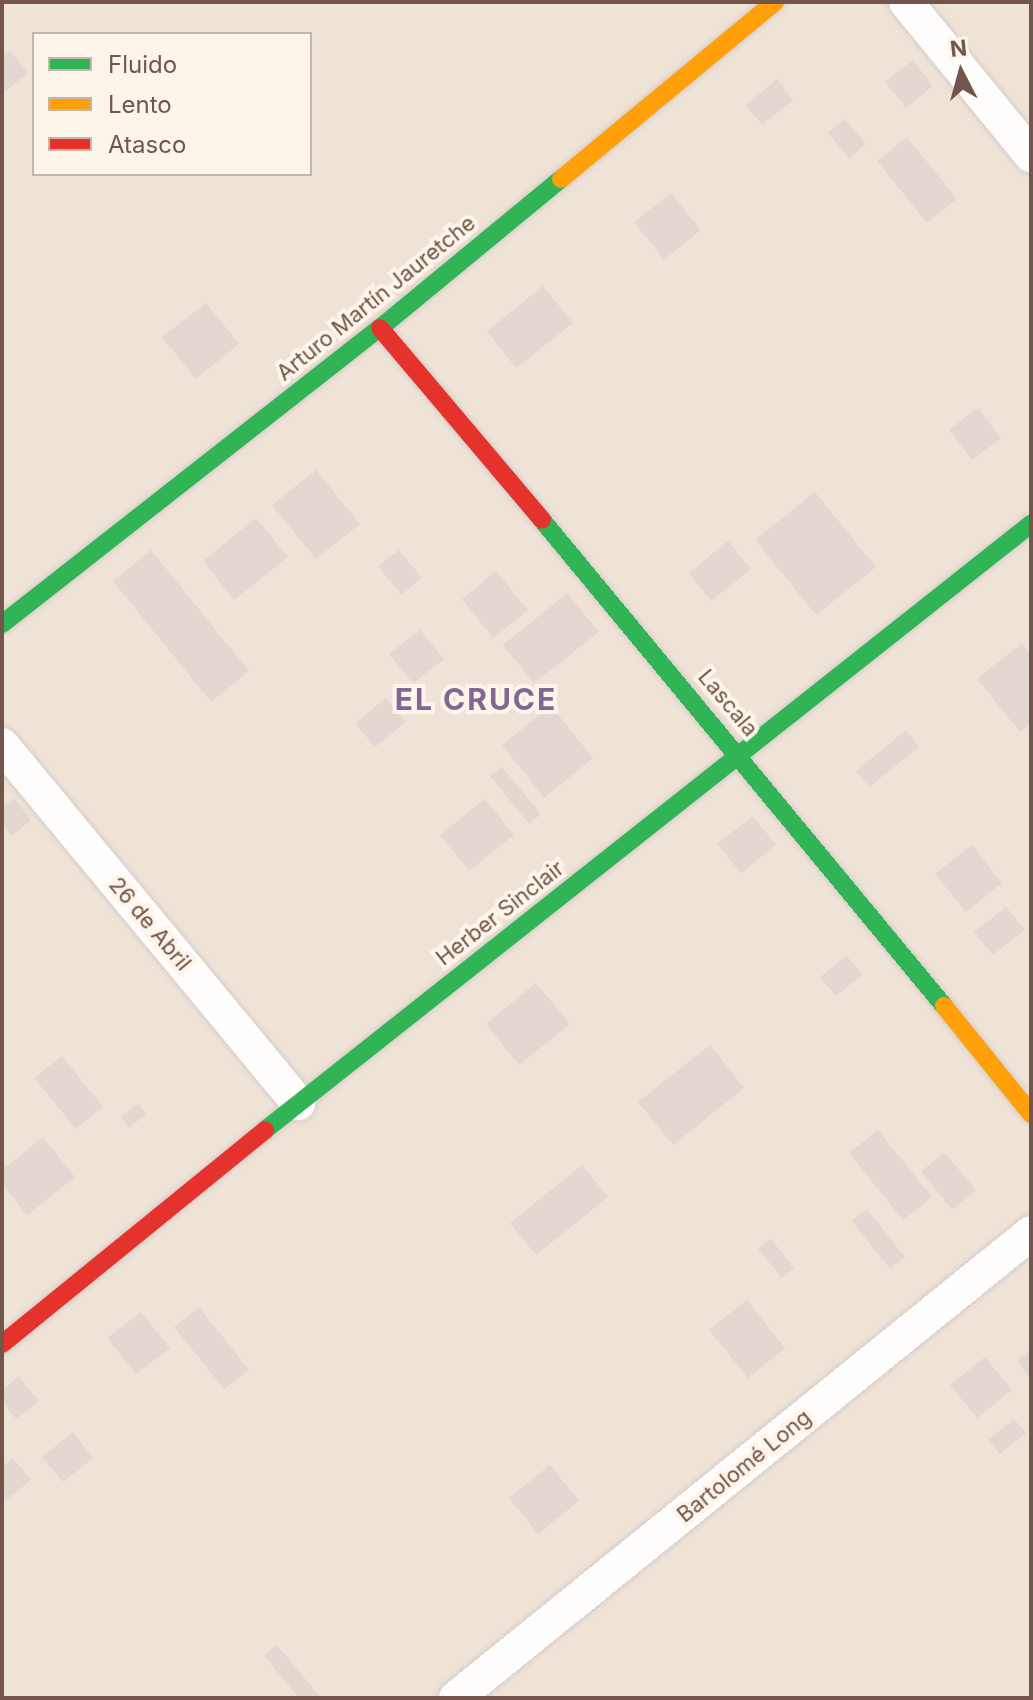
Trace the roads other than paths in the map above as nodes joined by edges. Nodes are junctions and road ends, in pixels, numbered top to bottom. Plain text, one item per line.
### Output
1 (775, 2) edge
2 (906, 2) edge
3 (1031, 155) edge
4 (380, 328) junction
5 (1031, 524) edge
6 (2, 624) edge
7 (2, 745) edge
8 (740, 754) junction
9 (298, 1103) junction
10 (1031, 1114) edge
11 (1031, 1233) edge
12 (2, 1344) edge
13 (456, 1698) edge

1 - 4 street, Arturo Martín Jauretche
2 - 3 street
4 - 6 street, Arturo Martín Jauretche
4 - 8 street, Lascala
5 - 8 street, Herber Sinclair
7 - 9 street, 26 de Abril
8 - 9 street, Herber Sinclair
8 - 10 street, Lascala
9 - 12 street, Herber Sinclair
11 - 13 street, Bartolomé Long

